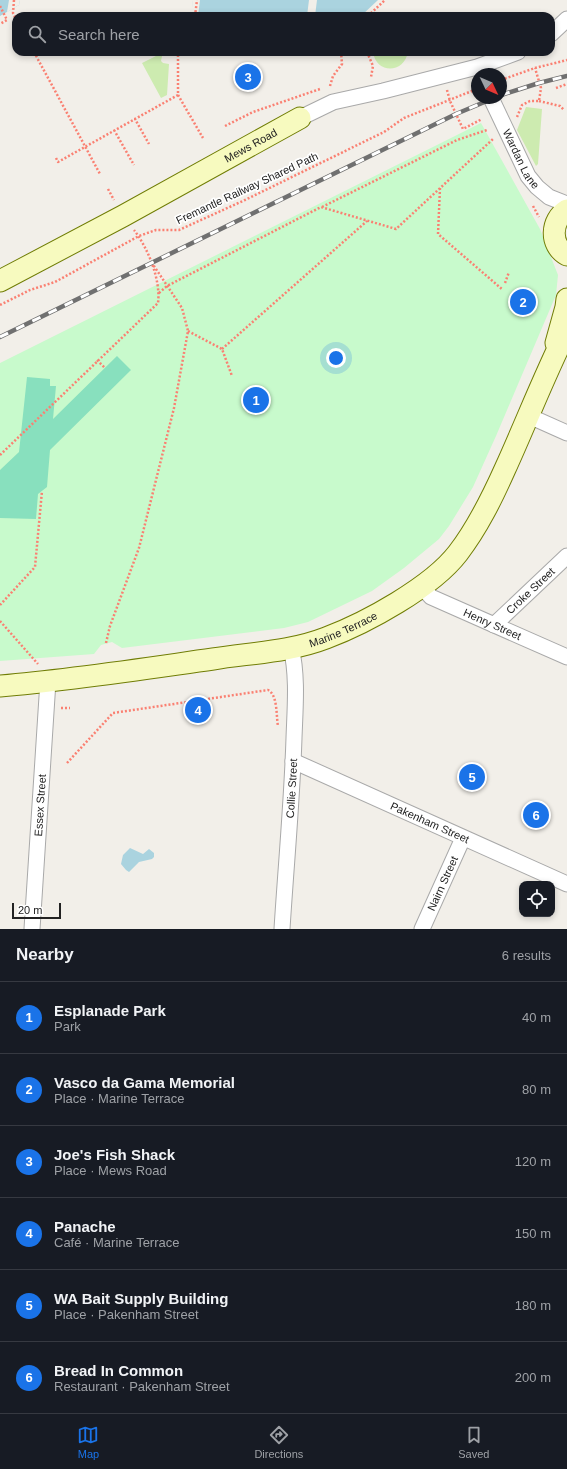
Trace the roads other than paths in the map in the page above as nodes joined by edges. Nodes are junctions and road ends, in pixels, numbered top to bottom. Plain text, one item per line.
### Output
1 (567, 19) edge
2 (555, 30) edge
3 (510, 56) edge
4 (484, 68) edge
5 (471, 72) edge
6 (494, 104) edge
7 (300, 118) joint
8 (567, 204) edge
9 (567, 210) edge
10 (566, 259) edge
11 (0, 280) edge
12 (567, 299) edge
13 (567, 330) edge
14 (550, 364) junction
15 (529, 416) junction
16 (567, 433) edge
17 (567, 556) edge
18 (421, 586) junction
19 (494, 625) junction
20 (291, 648) junction
21 (567, 658) edge
22 (48, 681) junction
23 (0, 686) edge
24 (293, 761) junction
25 (463, 838) junction
26 (567, 884) edge
27 (32, 929) edge
28 (282, 929) edge
29 (422, 929) edge

1 - 2 street
3 - 4 street, Mews Road
5 - 7 street, Mews Road
6 - 8 street, Wardan Lane
7 - 11 street, Mews Road
9 - 10 street
12 - 14 street, Marine Terrace
13 - 14 street, Marine Terrace
14 - 15 street, Marine Terrace
15 - 16 street
15 - 18 street, Marine Terrace
17 - 19 street, Croke Street
18 - 19 street, Henry Street
18 - 20 street, Marine Terrace
19 - 21 street, Henry Street
20 - 22 street, Marine Terrace
20 - 24 street, Collie Street
22 - 23 street, Marine Terrace
22 - 27 street, Essex Street
24 - 25 street, Pakenham Street
24 - 28 street, Collie Street
25 - 26 street, Pakenham Street
25 - 29 street, Nairn Street

